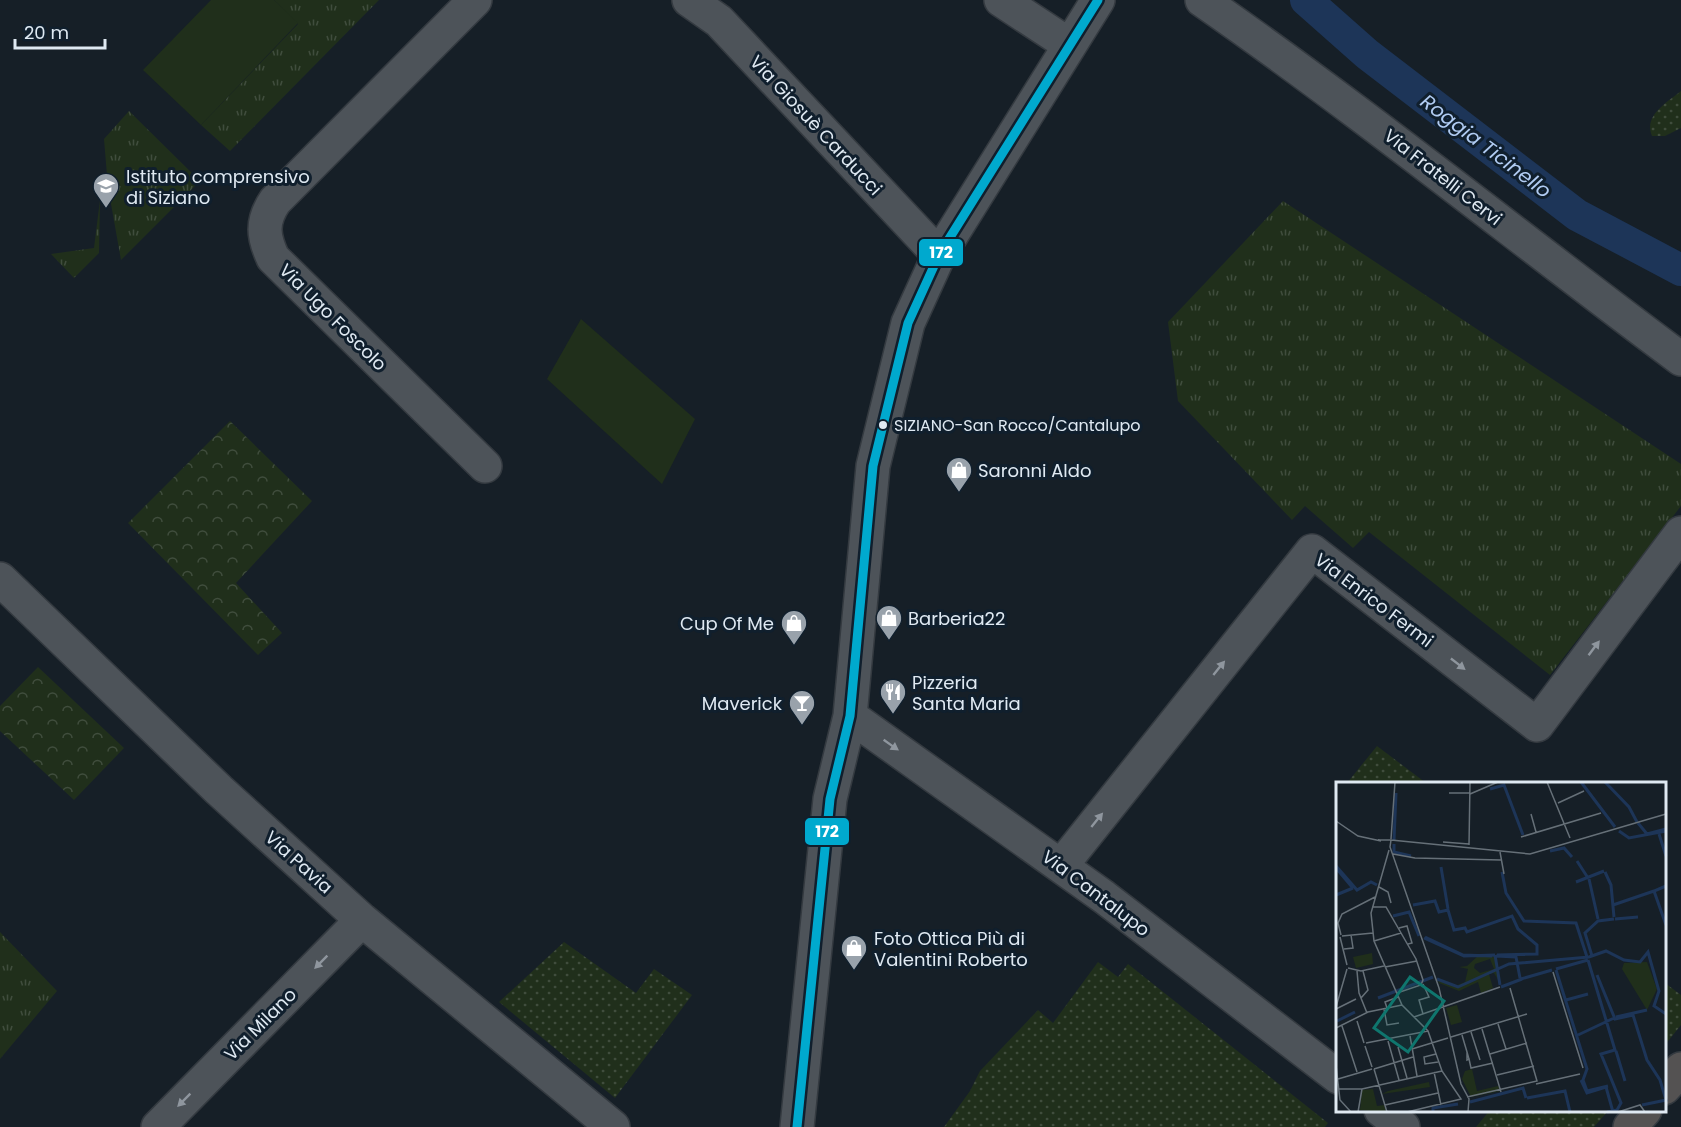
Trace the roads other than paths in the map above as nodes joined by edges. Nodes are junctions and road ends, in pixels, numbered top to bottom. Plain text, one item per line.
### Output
1 (475, 0) edge
2 (689, 0) edge
3 (1001, 0) edge
4 (1098, 0) edge
5 (1202, 0) edge
6 (1068, 45) junction
7 (939, 255) junction
8 (1681, 358) edge
9 (485, 466) dead end
10 (1681, 533) edge
11 (0, 579) edge
12 (850, 716) junction
13 (1061, 866) junction
14 (362, 920) junction
15 (1681, 1069) edge
16 (1336, 1075) edge
17 (1666, 1088) edge
18 (1384, 1112) edge
19 (1643, 1112) edge
20 (158, 1127) edge
21 (613, 1127) edge
22 (797, 1127) edge
23 (1403, 1127) edge
24 (1630, 1127) edge

1 - 9 street, Via Ugo Foscolo
2 - 7 street, Via Giosuè Carducci
3 - 6 street
4 - 6 street
5 - 8 street, Via Fratelli Cervi
6 - 7 street
7 - 12 street
13 -> 10 street, Via Enrico Fermi
11 - 14 street, Via Pavia
12 -> 13 street, Via Cantalupo
12 - 22 street
13 - 16 street, Via Cantalupo
14 -> 20 street, Via Milano
14 - 21 street, Via Pavia
15 - 17 main road
18 - 23 street
19 - 24 main road

